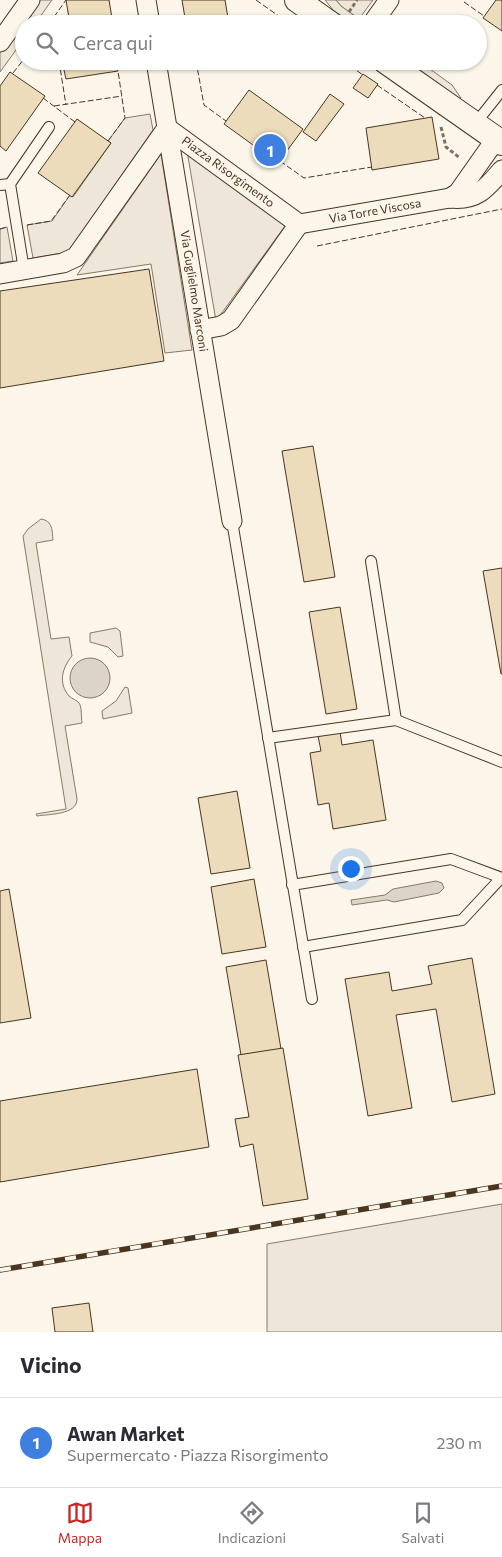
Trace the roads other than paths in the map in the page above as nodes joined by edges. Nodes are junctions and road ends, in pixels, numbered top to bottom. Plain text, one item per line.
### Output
1 (30, 0) edge
2 (146, 0) edge
3 (297, 0) edge
4 (389, 0) edge
5 (19, 15) edge
6 (148, 15) edge
7 (330, 15) edge
8 (378, 15) edge
9 (15, 21) edge
10 (0, 42) edge
11 (157, 70) edge
12 (384, 70) edge
13 (502, 90) edge
14 (475, 124) junction
15 (49, 127) dead end
16 (167, 128) junction
17 (499, 141) edge
18 (502, 170) edge
19 (5, 185) edge
20 (450, 198) junction
21 (299, 224) junction
22 (24, 270) junction
23 (0, 274) edge
24 (200, 330) junction
25 (232, 521) joint
26 (371, 561) dead end
27 (396, 720) junction
28 (268, 738) junction
29 (502, 762) edge
30 (502, 878) edge
31 (292, 885) junction
32 (303, 947) junction
33 (312, 999) dead end

1 - 5 street
2 - 6 street
3 - 7 street
4 - 8 street
9 - 10 street
11 - 16 street, Via Guglielmo Marconi
12 - 14 street
13 - 14 lane
14 - 17 street
15 - 19 lane
16 - 21 street, Piazza Risorgimento
16 - 22 street
16 - 24 street, Via Guglielmo Marconi
17 - 20 street
18 - 20 street, Via Torre Viscosa
19 - 22 lane
20 - 21 street, Via Torre Viscosa
21 - 24 street
22 - 23 street
24 - 25 street, Via Guglielmo Marconi
25 - 28 lane
26 - 27 lane
27 - 28 lane
27 - 29 lane
28 - 31 lane
30 - 31 lane
30 - 32 lane
31 - 32 lane
32 - 33 lane

